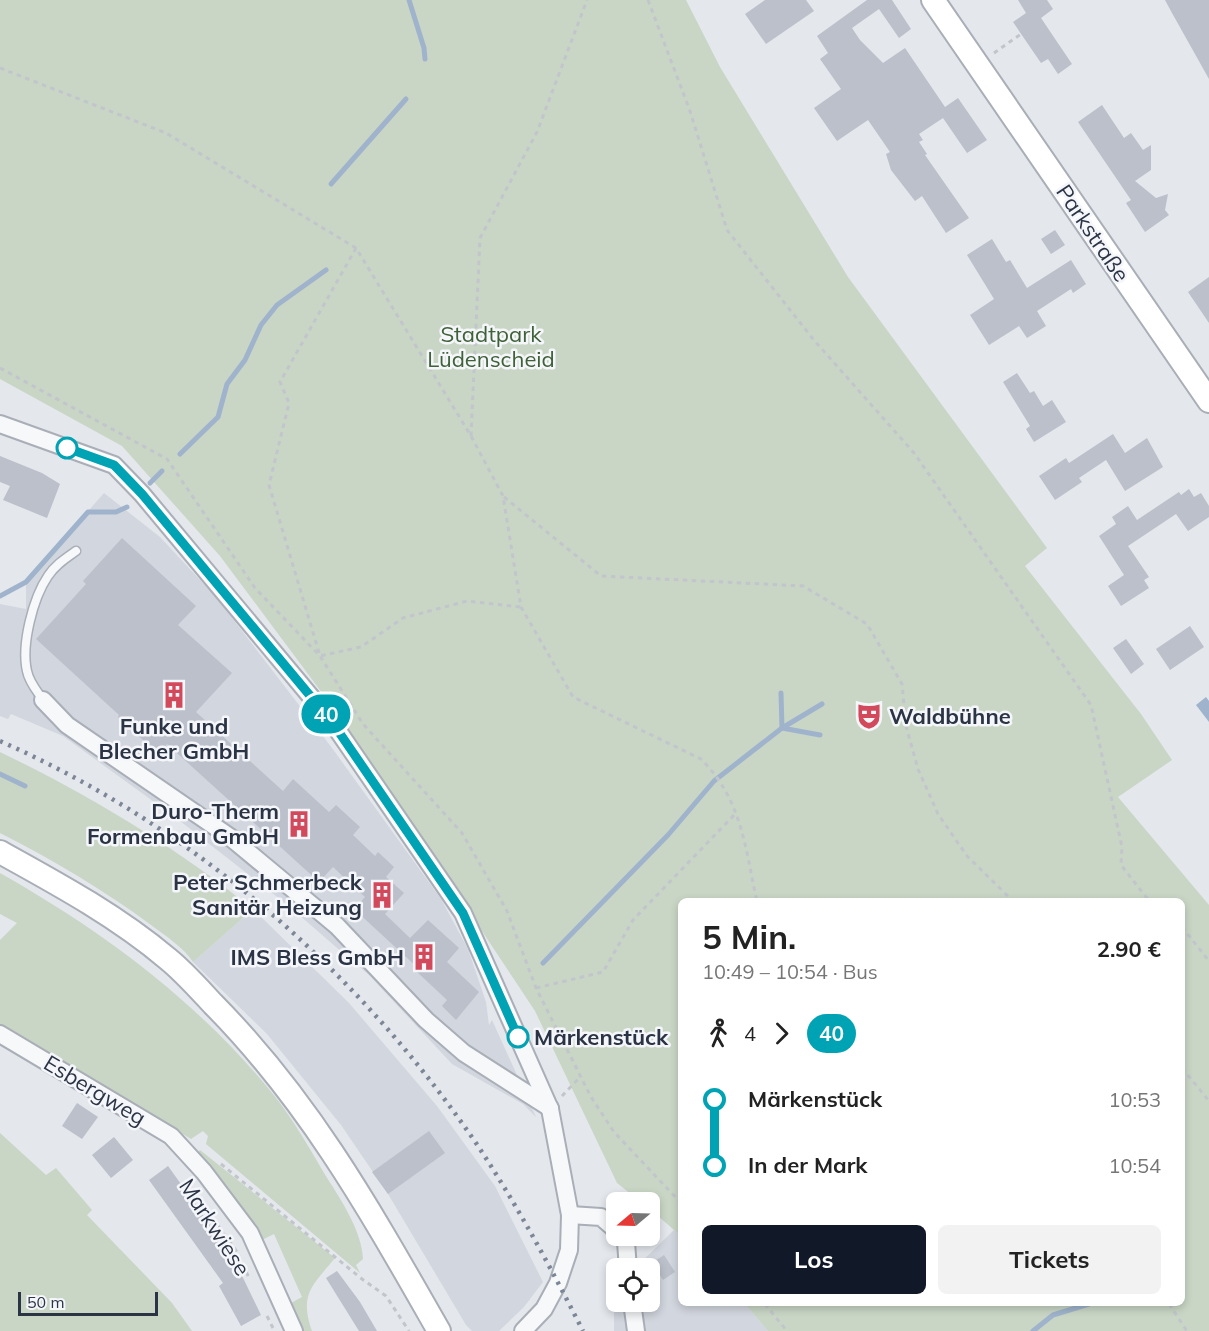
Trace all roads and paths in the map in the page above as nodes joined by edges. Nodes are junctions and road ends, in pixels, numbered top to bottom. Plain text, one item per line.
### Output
1 (587, 0) edge
2 (648, 0) edge
3 (933, 0) edge
4 (1022, 34) dead end
5 (978, 64) junction
6 (0, 68) edge
7 (356, 248) junction
8 (1209, 401) edge
9 (0, 424) edge
10 (471, 436) junction
11 (503, 496) junction
12 (76, 550) dead end
13 (521, 607) junction
14 (42, 700) joint
15 (737, 812) junction
16 (0, 852) edge
17 (756, 898) edge
18 (1010, 898) edge
19 (1147, 898) edge
20 (1185, 931) edge
21 (1209, 961) edge
22 (537, 988) dead end
23 (0, 1034) edge
24 (1185, 1072) edge
25 (580, 1076) dead end
26 (1209, 1101) edge
27 (550, 1109) junction
28 (185, 1152) junction
29 (217, 1160) dead end
30 (570, 1215) junction
31 (606, 1221) edge
32 (251, 1282) dead end
33 (767, 1306) edge
34 (1170, 1306) edge
35 (633, 1312) edge
36 (266, 1313) dead end
37 (274, 1331) edge
38 (294, 1331) edge
39 (409, 1331) edge
40 (439, 1331) edge
41 (523, 1331) edge
42 (636, 1331) edge
43 (787, 1331) edge
44 (1187, 1331) edge

1 - 10 path
2 - 19 path
3 - 5 main road, Parkstraße
4 - 5 path
5 - 8 main road, Parkstraße
6 - 7 path
7 - 10 path
7 - 13 path
9 - 27 street
10 - 11 path
11 - 13 path
11 - 18 path
12 - 14 lane
13 - 15 path
14 - 27 street
15 - 17 path
15 - 22 path
16 - 40 main road
20 - 21 path
23 - 28 street, Esbergweg
24 - 26 path
25 - 27 path
27 - 30 street
28 - 32 path, Markwiese
28 - 38 street, Markwiese
29 - 39 path
30 - 31 street
30 - 41 street
33 - 43 path
34 - 44 path
35 - 42 street
36 - 37 path

